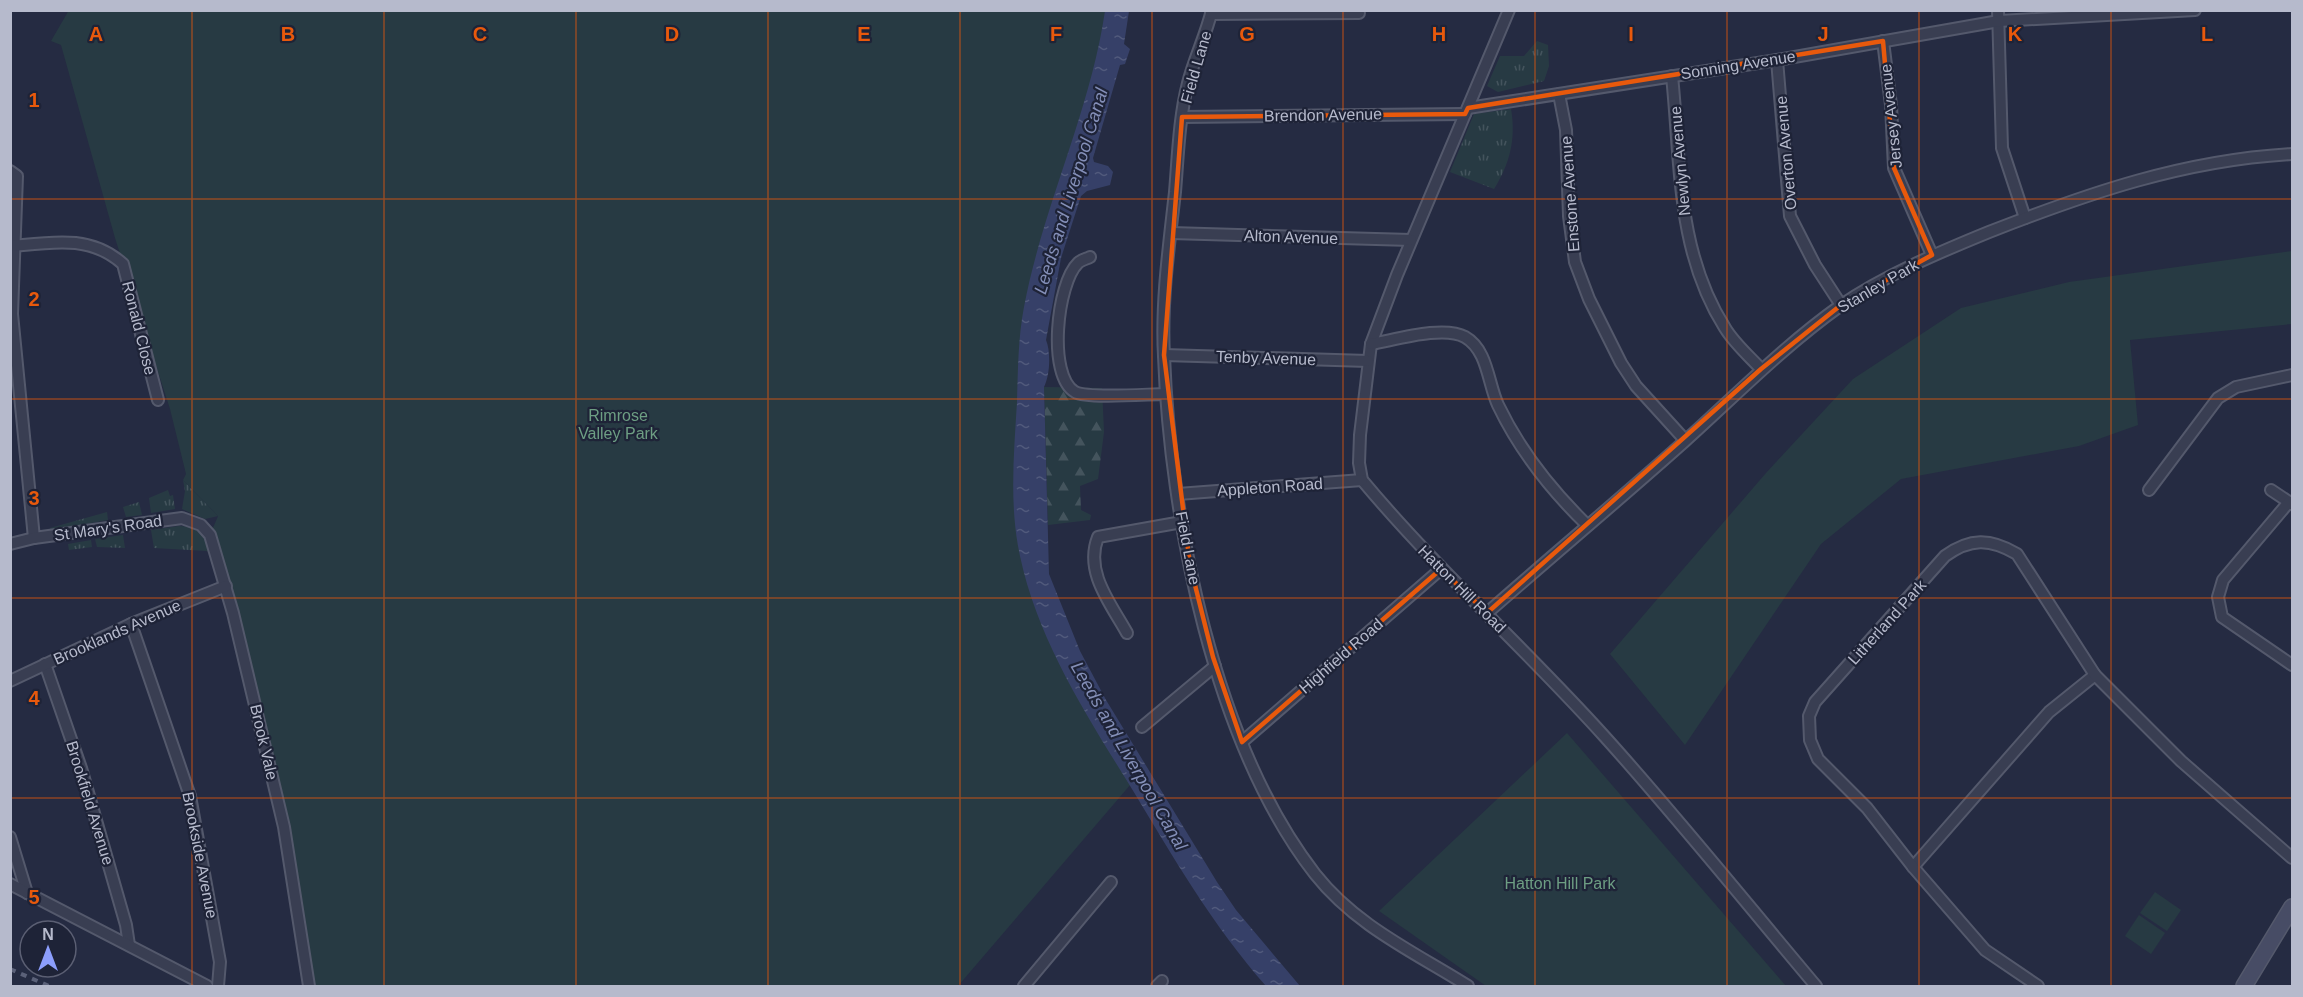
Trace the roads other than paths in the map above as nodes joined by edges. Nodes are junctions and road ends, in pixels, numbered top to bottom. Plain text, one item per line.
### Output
1 (1509, 10) edge
2 (2195, 10) edge
3 (1212, 12) edge
4 (2140, 12) edge
5 (1359, 13) dead end
6 (1999, 16) edge
7 (1882, 41) junction
8 (1777, 60) junction
9 (1672, 76) junction
10 (1559, 94) junction
11 (1466, 111) junction
12 (1182, 117) junction
13 (2292, 154) edge
14 (14, 173) edge
15 (2025, 218) junction
16 (1171, 233) junction
17 (1411, 240) junction
18 (13, 246) junction
19 (1932, 255) junction
20 (1090, 257) dead end
21 (1841, 305) junction
22 (11, 314) edge
23 (1371, 344) junction
24 (1164, 355) junction
25 (1368, 361) junction
26 (1761, 369) junction
27 (2292, 375) edge
28 (1167, 394) junction
29 (158, 400) dead end
30 (1685, 440) junction
31 (1362, 480) junction
32 (2149, 489) dead end
33 (2271, 490) dead end
34 (1178, 494) junction
35 (2291, 503) edge
36 (182, 518) joint
37 (1182, 522) junction
38 (1587, 525) junction
39 (34, 538) junction
40 (10, 544) edge
41 (1441, 569) junction
42 (226, 586) junction
43 (1487, 613) junction
44 (131, 624) junction
45 (1127, 633) dead end
46 (45, 664) junction
47 (2292, 665) edge
48 (1215, 666) junction
49 (2095, 675) junction
50 (10, 681) edge
51 (1142, 727) dead end
52 (1242, 742) junction
53 (10, 837) edge
54 (2292, 858) edge
55 (1913, 867) junction
56 (1111, 882) dead end
57 (10, 884) edge
58 (27, 893) junction
59 (2292, 907) edge
60 (129, 945) junction
61 (207, 987) edge
62 (218, 987) edge
63 (309, 987) edge
64 (1024, 987) edge
65 (1468, 987) edge
66 (1816, 987) edge
67 (2038, 987) edge
68 (2244, 987) edge

1 - 11 street
2 - 4 street, Sonning Avenue
3 - 5 street
3 - 12 street, Field Lane
4 - 6 street, Sonning Avenue
6 - 7 street, Sonning Avenue
6 - 15 street
7 - 8 street, Sonning Avenue
7 - 19 street, Jersey Avenue
8 - 9 street, Sonning Avenue
8 - 21 street, Overton Avenue
9 - 10 street, Sonning Avenue
9 - 26 street, Newlyn Avenue
10 - 11 street, Sonning Avenue
10 - 30 street, Enstone Avenue
11 - 12 street, Brendon Avenue
11 - 17 street
12 - 16 street, Field Lane
13 - 15 street, Stanley Park
14 - 18 street
15 - 19 street, Stanley Park
16 - 17 street, Alton Avenue
16 - 24 street, Field Lane
17 - 23 street
18 - 22 street
18 - 29 street, Ronald Close
19 - 21 street, Stanley Park
20 - 28 street
21 - 26 street, Stanley Park
22 - 39 street
23 - 25 street
23 - 38 street
24 - 25 street, Tenby Avenue
24 - 28 street, Field Lane
25 - 31 street
26 - 30 street, Stanley Park
27 - 32 street
28 - 34 street, Field Lane
30 - 38 street, Stanley Park
31 - 34 street, Appleton Road
31 - 41 street, Hatton Hill Road
33 - 35 street
34 - 37 street, Field Lane
35 - 47 street
36 - 39 street, St Mary's Road
36 - 42 street, Brook Vale
37 - 45 street
37 - 48 street, Field Lane
38 - 43 street, Stanley Park
39 - 40 street, St Mary's Road
41 - 43 street, Hatton Hill Road
41 - 52 street, Highfield Road
42 - 44 street, Brooklands Avenue
42 - 63 street, Brook Vale
43 - 66 street, Hatton Hill Road
44 - 46 street, Brooklands Avenue
44 - 62 street, Brookside Avenue
46 - 50 street, Brooklands Avenue
46 - 60 street, Brookfield Avenue
48 - 51 street
48 - 52 street, Field Lane
49 - 54 street, Litherland Park
49 - 55 street
49 - 55 street, Litherland Park
52 - 65 street, Field Lane
53 - 58 street
55 - 67 street, Litherland Park
56 - 64 street
57 - 58 street
58 - 60 street
59 - 68 main road
60 - 61 street

